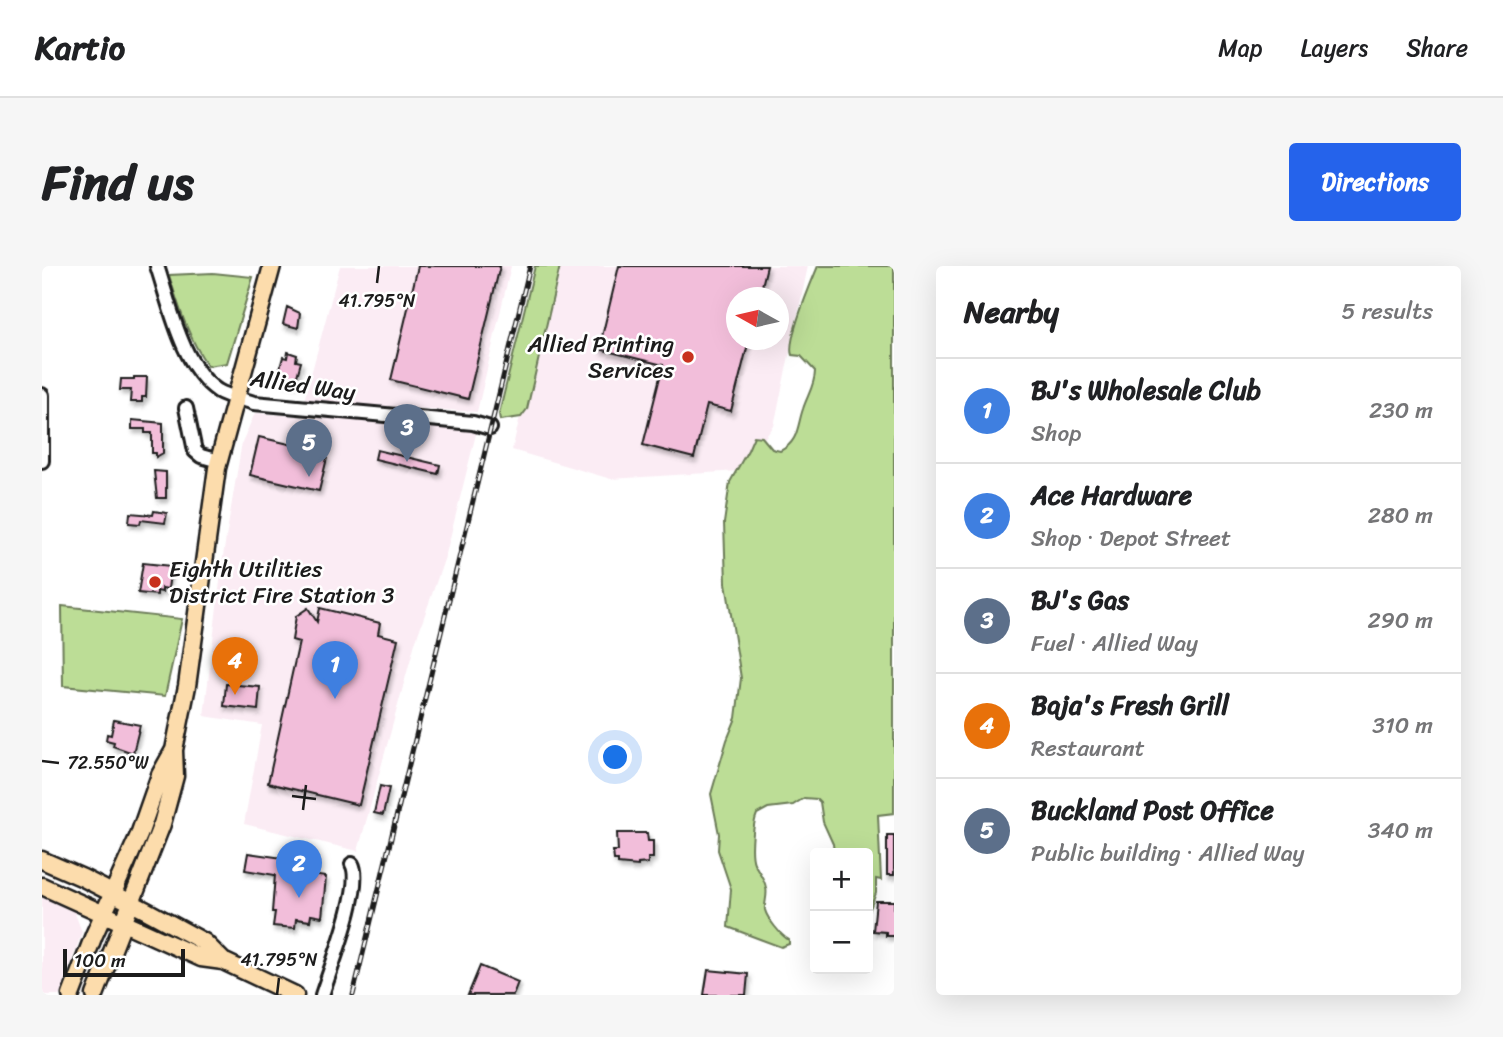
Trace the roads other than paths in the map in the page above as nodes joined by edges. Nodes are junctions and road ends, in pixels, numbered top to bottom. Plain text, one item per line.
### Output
1 (157, 266) edge
2 (272, 266) edge
3 (42, 395) edge
4 (235, 397) junction
5 (186, 408) dead end
6 (491, 428) dead end
7 (42, 461) edge
8 (219, 461) junction
9 (174, 750) junction
10 (42, 860) edge
11 (352, 864) dead end
12 (42, 886) edge
13 (113, 893) junction
14 (131, 903) junction
15 (104, 912) junction
16 (123, 922) junction
17 (223, 961) junction
18 (71, 995) edge
19 (95, 995) edge
20 (295, 995) edge
21 (322, 995) edge

1 - 4 street, Allied Way
2 - 4 main road
3 - 7 street
4 - 6 street, Allied Way
4 - 8 main road
5 - 8 street
8 - 9 main road
9 - 13 main road
9 - 14 main road
10 - 13 main road
11 - 21 street
12 - 15 main road
13 - 14 main road
13 - 15 main road
14 - 16 main road
14 - 17 main road
15 - 16 main road
15 - 18 main road
16 - 17 main road
16 - 19 main road
17 - 20 main road

